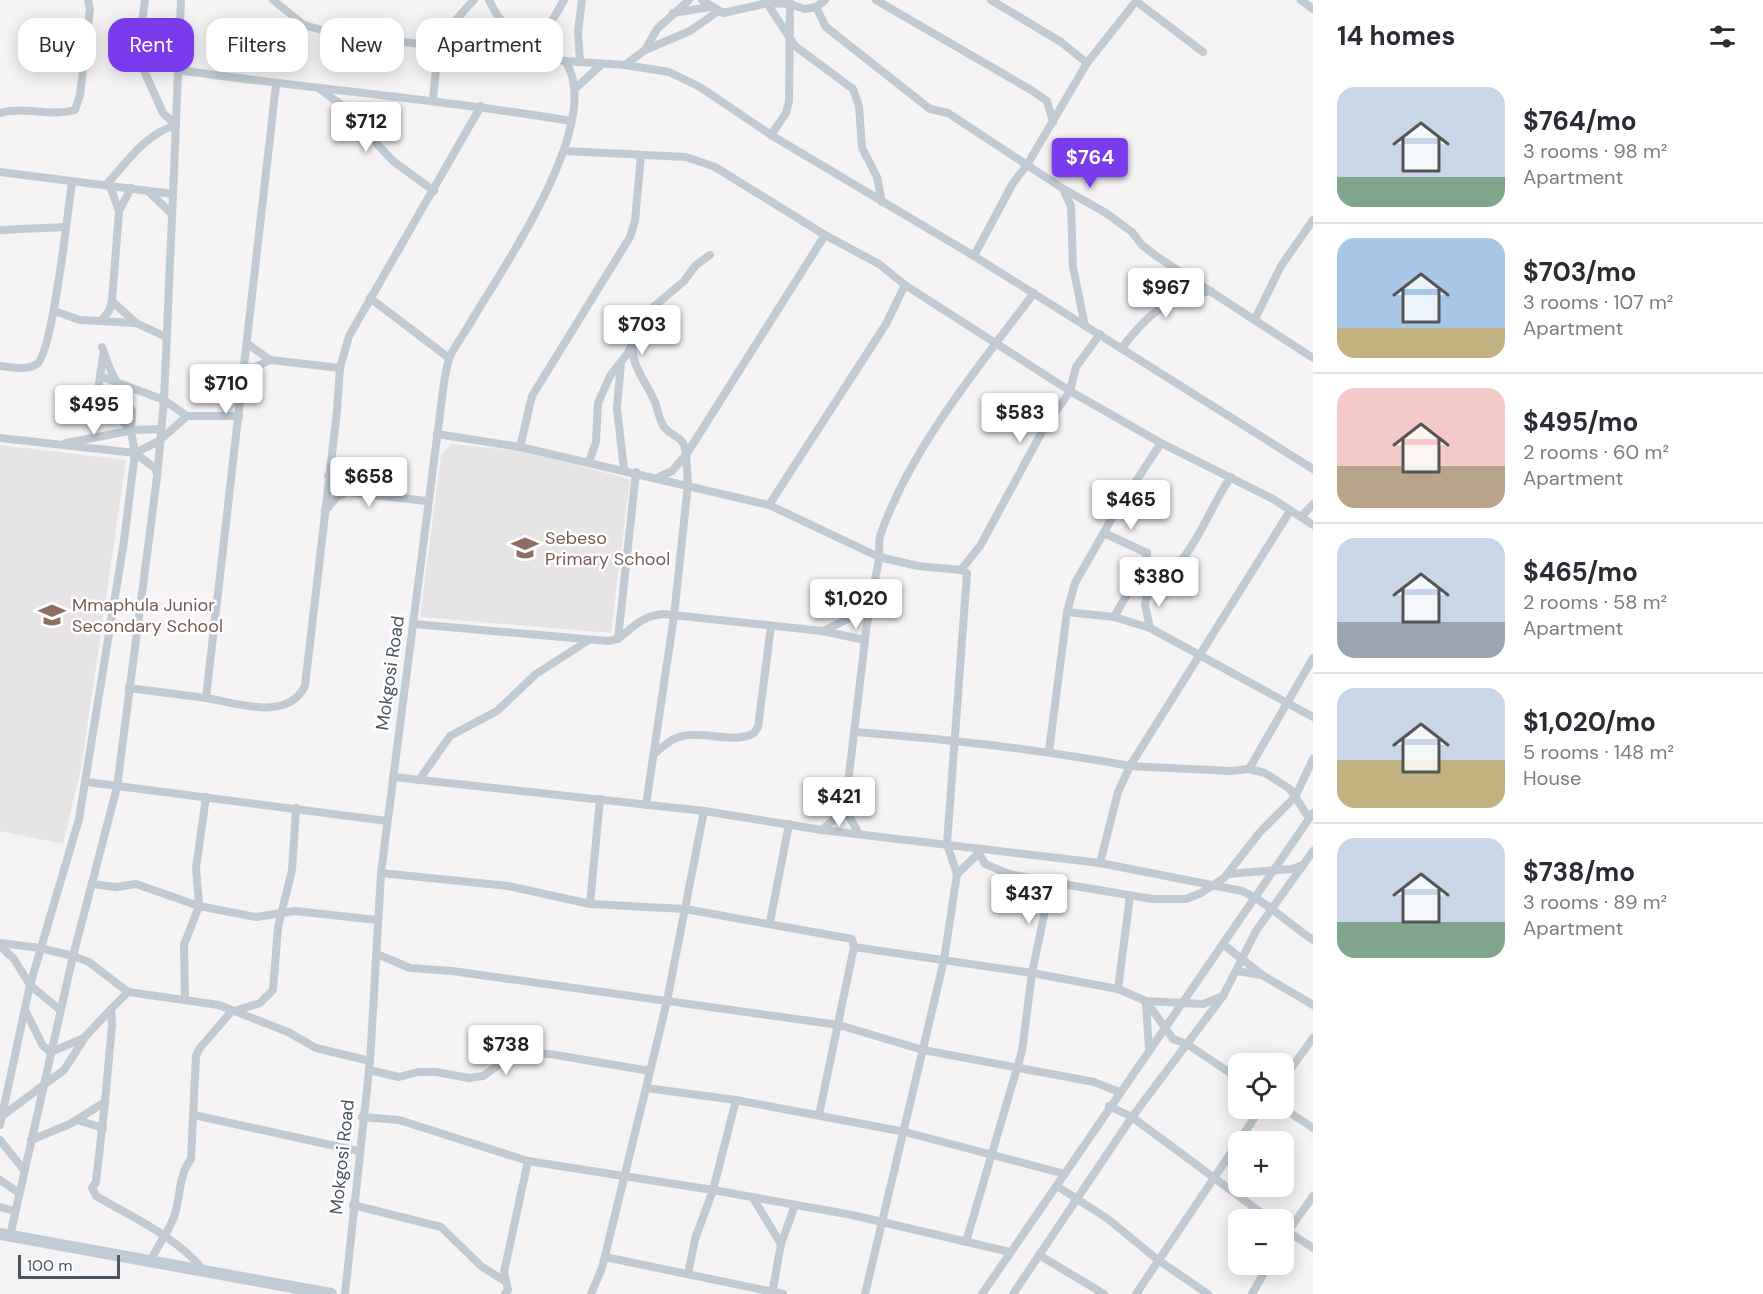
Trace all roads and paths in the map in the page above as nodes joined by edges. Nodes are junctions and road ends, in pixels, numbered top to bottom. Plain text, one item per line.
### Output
1 (88, 0) edge
2 (145, 0) edge
3 (181, 0) edge
4 (273, 0) edge
5 (474, 0) edge
6 (489, 0) edge
7 (564, 0) edge
8 (582, 0) edge
9 (689, 0) edge
10 (702, 0) edge
11 (825, 0) edge
12 (876, 0) edge
13 (991, 0) edge
14 (1136, 0) edge
15 (1301, 0) edge
16 (766, 2) edge
17 (789, 2) edge
18 (1005, 3) edge
19 (816, 7) junction
20 (1313, 9) edge
21 (714, 10) junction
22 (672, 13) junction
23 (180, 18) edge
24 (458, 18) edge
25 (497, 18) edge
26 (554, 18) edge
27 (788, 36) junction
28 (416, 43) edge
29 (645, 51) junction
30 (1203, 52) dead end
31 (565, 61) joint
32 (580, 62) junction
33 (1087, 63) junction
34 (602, 64) junction
35 (625, 65) junction
36 (178, 72) edge
37 (191, 72) edge
38 (436, 72) edge
39 (276, 85) junction
40 (577, 87) junction
41 (320, 88) junction
42 (1070, 92) junction
43 (433, 100) junction
44 (1047, 101) junction
45 (481, 106) junction
46 (0, 113) edge
47 (571, 121) junction
48 (1053, 122) junction
49 (176, 125) junction
50 (771, 135) junction
51 (565, 151) junction
52 (641, 155) junction
53 (1027, 165) junction
54 (0, 172) edge
55 (72, 182) junction
56 (108, 185) junction
57 (131, 188) junction
58 (1062, 188) junction
59 (146, 190) junction
60 (434, 191) junction
61 (173, 194) junction
62 (882, 202) junction
63 (119, 211) junction
64 (172, 215) junction
65 (1313, 220) edge
66 (66, 227) junction
67 (0, 230) edge
68 (825, 235) junction
69 (710, 255) dead end
70 (974, 256) junction
71 (904, 285) junction
72 (1211, 291) junction
73 (1034, 293) junction
74 (370, 298) junction
75 (112, 301) junction
76 (54, 311) junction
77 (1255, 320) junction
78 (101, 321) junction
79 (136, 323) junction
80 (1085, 326) junction
81 (1100, 334) junction
82 (166, 337) junction
83 (248, 344) junction
84 (996, 344) junction
85 (632, 346) junction
86 (1122, 348) junction
87 (449, 358) junction
88 (1313, 358) edge
89 (270, 360) junction
90 (622, 362) junction
91 (0, 366) edge
92 (340, 368) junction
93 (242, 374) junction
94 (100, 376) junction
95 (117, 382) junction
96 (1070, 391) junction
97 (164, 400) junction
98 (187, 416) junction
99 (239, 416) junction
100 (161, 429) junction
101 (131, 431) junction
102 (437, 434) junction
103 (0, 438) edge
104 (159, 441) junction
105 (1161, 443) junction
106 (56, 445) junction
107 (520, 447) junction
108 (135, 453) junction
109 (686, 455) junction
110 (589, 462) junction
111 (1313, 469) edge
112 (624, 470) junction
113 (636, 472) junction
114 (328, 476) junction
115 (157, 477) junction
116 (1231, 477) junction
117 (658, 478) junction
118 (688, 484) junction
119 (347, 492) junction
120 (427, 501) junction
121 (1313, 504) edge
122 (769, 505) junction
123 (325, 511) junction
124 (1290, 511) junction
125 (1301, 517) junction
126 (1313, 525) edge
127 (1104, 533) junction
128 (879, 556) junction
129 (961, 570) junction
130 (1148, 588) junction
131 (1128, 589) junction
132 (870, 598) junction
133 (1067, 612) junction
134 (674, 616) junction
135 (1114, 616) junction
136 (414, 624) junction
137 (771, 626) junction
138 (1150, 628) junction
139 (822, 631) junction
140 (618, 639) junction
141 (589, 640) junction
142 (865, 640) junction
143 (1201, 654) junction
144 (1313, 658) edge
145 (129, 688) junction
146 (206, 698) junction
147 (1286, 702) junction
148 (1313, 717) edge
149 (855, 732) junction
150 (955, 739) junction
151 (1049, 751) junction
152 (655, 753) junction
153 (1313, 759) edge
154 (1130, 766) junction
155 (1249, 769) junction
156 (393, 777) junction
157 (419, 780) junction
158 (87, 782) junction
159 (117, 787) junction
160 (206, 797) junction
161 (1294, 797) junction
162 (600, 799) junction
163 (646, 805) junction
164 (296, 808) junction
165 (845, 809) junction
166 (704, 811) junction
167 (1311, 816) edge
168 (387, 821) junction
169 (789, 824) junction
170 (822, 830) junction
171 (859, 834) junction
172 (947, 844) junction
173 (1313, 851) edge
174 (980, 853) junction
175 (1100, 863) junction
176 (1304, 864) junction
177 (1276, 869) junction
178 (1313, 871) edge
179 (381, 873) junction
180 (957, 874) junction
181 (1228, 874) junction
182 (1051, 882) junction
183 (92, 884) junction
184 (1217, 885) junction
185 (1130, 896) junction
186 (1257, 898) junction
187 (590, 904) junction
188 (199, 906) junction
189 (685, 909) junction
190 (1271, 910) junction
191 (280, 914) junction
192 (377, 920) junction
193 (770, 922) junction
194 (1313, 940) edge
195 (0, 945) edge
196 (1224, 945) junction
197 (854, 947) junction
198 (40, 948) junction
199 (377, 954) junction
200 (73, 956) junction
201 (1242, 959) junction
202 (944, 960) junction
203 (1236, 971) junction
204 (1032, 973) junction
205 (1262, 975) junction
206 (30, 985) junction
207 (1118, 989) junction
208 (128, 992) junction
209 (1223, 996) junction
210 (185, 999) junction
211 (667, 1001) junction
212 (1146, 1001) junction
213 (1182, 1003) junction
214 (1313, 1005) edge
215 (111, 1009) junction
216 (25, 1010) junction
217 (60, 1010) junction
218 (231, 1011) junction
219 (839, 1025) junction
220 (1165, 1027) junction
221 (84, 1038) junction
222 (1313, 1038) edge
223 (1187, 1044) junction
224 (923, 1050) junction
225 (1149, 1050) junction
226 (51, 1052) junction
227 (1294, 1064) edge
228 (370, 1065) junction
229 (1017, 1067) junction
230 (650, 1071) junction
231 (1228, 1072) edge
232 (43, 1087) junction
233 (646, 1088) junction
234 (1119, 1092) junction
235 (736, 1100) junction
236 (105, 1102) junction
237 (1109, 1106) junction
238 (194, 1115) junction
239 (819, 1115) junction
240 (1294, 1115) edge
241 (362, 1117) junction
242 (1132, 1117) junction
243 (1253, 1119) edge
244 (1, 1120) edge
245 (77, 1120) junction
246 (103, 1128) junction
247 (1313, 1128) edge
248 (905, 1132) junction
249 (0, 1140) edge
250 (31, 1140) junction
251 (358, 1151) junction
252 (991, 1154) junction
253 (528, 1161) junction
254 (24, 1170) junction
255 (1065, 1174) junction
256 (624, 1175) junction
257 (1213, 1177) junction
258 (0, 1180) edge
259 (1058, 1186) junction
260 (713, 1190) junction
261 (19, 1193) junction
262 (1313, 1196) edge
263 (753, 1198) junction
264 (1077, 1199) junction
265 (353, 1205) junction
266 (795, 1205) junction
267 (0, 1207) edge
268 (1256, 1209) edge
269 (15, 1211) junction
270 (1294, 1221) edge
271 (884, 1222) junction
272 (5, 1235) edge
273 (163, 1235) junction
274 (1294, 1238) edge
275 (966, 1242) junction
276 (781, 1244) junction
277 (1313, 1248) edge
278 (1011, 1252) junction
279 (1039, 1255) junction
280 (605, 1257) junction
281 (1158, 1260) junction
282 (150, 1262) junction
283 (204, 1272) junction
284 (688, 1274) junction
285 (1263, 1275) edge
286 (507, 1290) edge
287 (772, 1293) edge
288 (331, 1294) edge
289 (345, 1294) edge
290 (591, 1294) edge
291 (783, 1294) edge
292 (865, 1294) edge
293 (982, 1294) edge
294 (1013, 1294) edge
295 (1104, 1294) edge
296 (1136, 1294) edge
297 (1208, 1294) edge
298 (1252, 1294) edge

1 - 46 street
2 - 49 street
3 - 23 street
4 - 28 street
5 - 24 street
6 - 25 street
7 - 26 street
8 - 32 street
9 - 22 street
10 - 21 street
11 - 19 street
12 - 44 street
13 - 18 street
14 - 30 street
14 - 33 street
15 - 20 street
16 - 17 street
16 - 21 street
16 - 27 street
17 - 19 street
17 - 27 street
18 - 33 street
19 - 53 street
21 - 22 street
21 - 29 street
22 - 29 street
27 - 50 street
27 - 62 street
29 - 35 street
31 - 32 street
31 - 40 street
32 - 34 street
33 - 42 street
34 - 35 street
34 - 40 street
35 - 50 street
36 - 49 street
37 - 39 street
38 - 43 street
39 - 41 street
39 - 83 street
40 - 47 street, Mokgosi Road
41 - 43 street
41 - 60 street
42 - 44 street
42 - 48 street
43 - 45 street
44 - 48 street
45 - 47 street
45 - 60 street
47 - 51 street, Mokgosi Road
48 - 53 street
49 - 56 street
49 - 61 street
50 - 62 street
51 - 52 street
51 - 87 street, Mokgosi Road
52 - 68 street
52 - 107 street
53 - 58 street
53 - 70 street
54 - 55 street
55 - 56 street
55 - 66 street
56 - 57 street
56 - 63 street
57 - 59 street
57 - 63 street
58 - 72 street
58 - 80 street
59 - 61 street
59 - 64 street
60 - 74 street
61 - 64 street
62 - 70 street
63 - 75 street
64 - 82 street
65 - 77 street
66 - 67 street
66 - 76 street
68 - 71 street
68 - 109 street
69 - 85 street
70 - 73 street
71 - 84 street
71 - 122 street
72 - 77 street
72 - 86 street
73 - 80 street
73 - 84 street
74 - 87 street
74 - 92 street
75 - 78 street
75 - 79 street
76 - 78 street
76 - 91 street
77 - 88 street
78 - 79 street
79 - 82 street
80 - 81 street
81 - 86 street
81 - 96 street
82 - 97 street
83 - 89 street
83 - 93 street
84 - 96 street
84 - 128 street
85 - 90 street
85 - 109 street
86 - 111 street
87 - 102 street, Mokgosi Road
89 - 92 street
89 - 93 street
90 - 110 street
90 - 112 street
92 - 114 street
93 - 99 street
94 - 95 street
94 - 95 street
94 - 101 street
95 - 97 street
95 - 101 street
96 - 105 street
96 - 129 street
97 - 98 street
97 - 100 street
98 - 99 street
98 - 104 street
99 - 146 street
100 - 101 street
100 - 104 street
101 - 106 street
101 - 108 street
102 - 107 street
102 - 120 street, Mokgosi Road
103 - 106 street
104 - 108 street
104 - 115 street
105 - 116 street
105 - 127 street
106 - 108 street
107 - 110 street
108 - 115 street
108 - 158 street
109 - 117 street
109 - 118 street
110 - 112 street
112 - 113 street
113 - 117 street
113 - 140 street
114 - 119 street
114 - 123 street
115 - 145 street
116 - 124 street
116 - 130 street
117 - 118 street
118 - 122 street
118 - 134 street
119 - 120 street
119 - 123 street
120 - 136 street, Mokgosi Road
121 - 125 street
122 - 128 street
123 - 146 street
124 - 125 street
124 - 143 street
125 - 126 street
127 - 131 street
127 - 133 street
128 - 129 street
128 - 132 street
129 - 150 street
130 - 131 street
130 - 138 street
131 - 135 street
132 - 139 street
132 - 142 street
133 - 135 street
133 - 151 street
134 - 137 street
134 - 140 street
134 - 152 street
135 - 138 street
136 - 141 street
136 - 156 street, Mokgosi Road
137 - 139 street
137 - 152 street
138 - 143 street
139 - 142 street
140 - 141 street
141 - 157 street
142 - 149 street
143 - 147 street
143 - 154 street
144 - 147 street
145 - 146 street
145 - 159 street
147 - 148 street
147 - 155 street
149 - 150 street
149 - 165 street
150 - 151 street
150 - 172 street
151 - 154 street
152 - 163 street
153 - 161 street
154 - 155 street
154 - 175 street
155 - 161 street
156 - 157 street
156 - 168 street, Mokgosi Road
157 - 162 street
158 - 159 street
158 - 198 street
159 - 160 street
159 - 183 street
160 - 164 street
160 - 188 street
161 - 167 street
161 - 181 street
162 - 163 street
162 - 187 street
163 - 166 street
164 - 168 street
164 - 191 street
165 - 170 street
165 - 171 street
166 - 169 street
166 - 189 street
167 - 177 street
168 - 179 street, Mokgosi Road
169 - 170 street
169 - 193 street
170 - 171 street
171 - 172 street
172 - 174 street
172 - 180 street
173 - 176 street
174 - 175 street
174 - 180 street
174 - 182 street
175 - 184 street
176 - 177 street
176 - 178 street
176 - 190 street
177 - 181 street
177 - 186 street
179 - 187 street
179 - 192 street, Mokgosi Road
180 - 202 street
181 - 184 street
182 - 185 street
182 - 204 street
183 - 188 street
183 - 200 street
184 - 185 street
184 - 186 street
185 - 207 street
186 - 190 street
186 - 196 street
187 - 189 street
188 - 191 street
188 - 210 street
189 - 193 street
189 - 211 street
190 - 194 street
190 - 201 street
191 - 192 street
191 - 218 street
192 - 199 street, Mokgosi Road
193 - 197 street
195 - 198 street
195 - 206 street
196 - 201 street
196 - 213 street
197 - 202 street
197 - 219 street
198 - 200 street
198 - 206 street
199 - 211 street
199 - 228 street, Mokgosi Road
200 - 208 street
200 - 217 street
201 - 203 street
201 - 205 street
202 - 204 street
202 - 224 street
203 - 205 street
203 - 209 street
204 - 207 street
204 - 229 street
205 - 214 street
206 - 216 street
206 - 217 street
207 - 212 street
208 - 210 street
208 - 215 street
209 - 213 street
209 - 223 street
210 - 218 street
211 - 219 street
211 - 230 street
212 - 213 street
212 - 220 street
212 - 225 street
213 - 220 street
215 - 221 street
215 - 236 street
216 - 226 street
216 - 244 street
217 - 226 street
218 - 228 street
218 - 238 street
219 - 224 street
219 - 239 street
220 - 223 street
220 - 225 street
221 - 226 street
221 - 232 street
222 - 227 street
223 - 231 street
223 - 242 street
224 - 229 street
224 - 248 street
225 - 234 street
226 - 232 street
228 - 230 street
228 - 241 street, Mokgosi Road
229 - 234 street
229 - 252 street
230 - 233 street
232 - 244 street
232 - 250 street
233 - 235 street
233 - 256 street
234 - 237 street
235 - 239 street
235 - 260 street
236 - 245 street
236 - 246 street
237 - 242 street
237 - 255 street
238 - 251 street
238 - 273 street
239 - 248 street
240 - 247 street
241 - 251 street, Mokgosi Road
241 - 253 street
242 - 257 street
242 - 264 street
243 - 257 street
245 - 246 street
245 - 250 street
246 - 273 street
248 - 252 street
248 - 271 street
249 - 254 street
250 - 254 street
251 - 265 street, Mokgosi Road
252 - 255 street
252 - 275 street
253 - 256 street
253 - 286 street
254 - 261 street
255 - 259 street
256 - 260 street
256 - 280 street
257 - 268 street
257 - 281 street
258 - 261 street
259 - 264 street
259 - 278 street
260 - 263 street
260 - 284 street
261 - 269 street
262 - 270 street
263 - 266 street
263 - 276 street
264 - 279 street
264 - 281 street
265 - 286 street
265 - 289 street, Mokgosi Road
266 - 271 street
266 - 276 street
267 - 269 street
269 - 272 street
271 - 275 street
271 - 292 street
272 - 282 street
273 - 282 street
273 - 283 street
274 - 277 street
275 - 278 street
276 - 287 street
278 - 293 street
279 - 294 street
279 - 295 street
280 - 284 street
280 - 290 street
281 - 296 street
281 - 297 street
282 - 283 street
283 - 288 street
284 - 287 street
285 - 298 street
287 - 291 street

